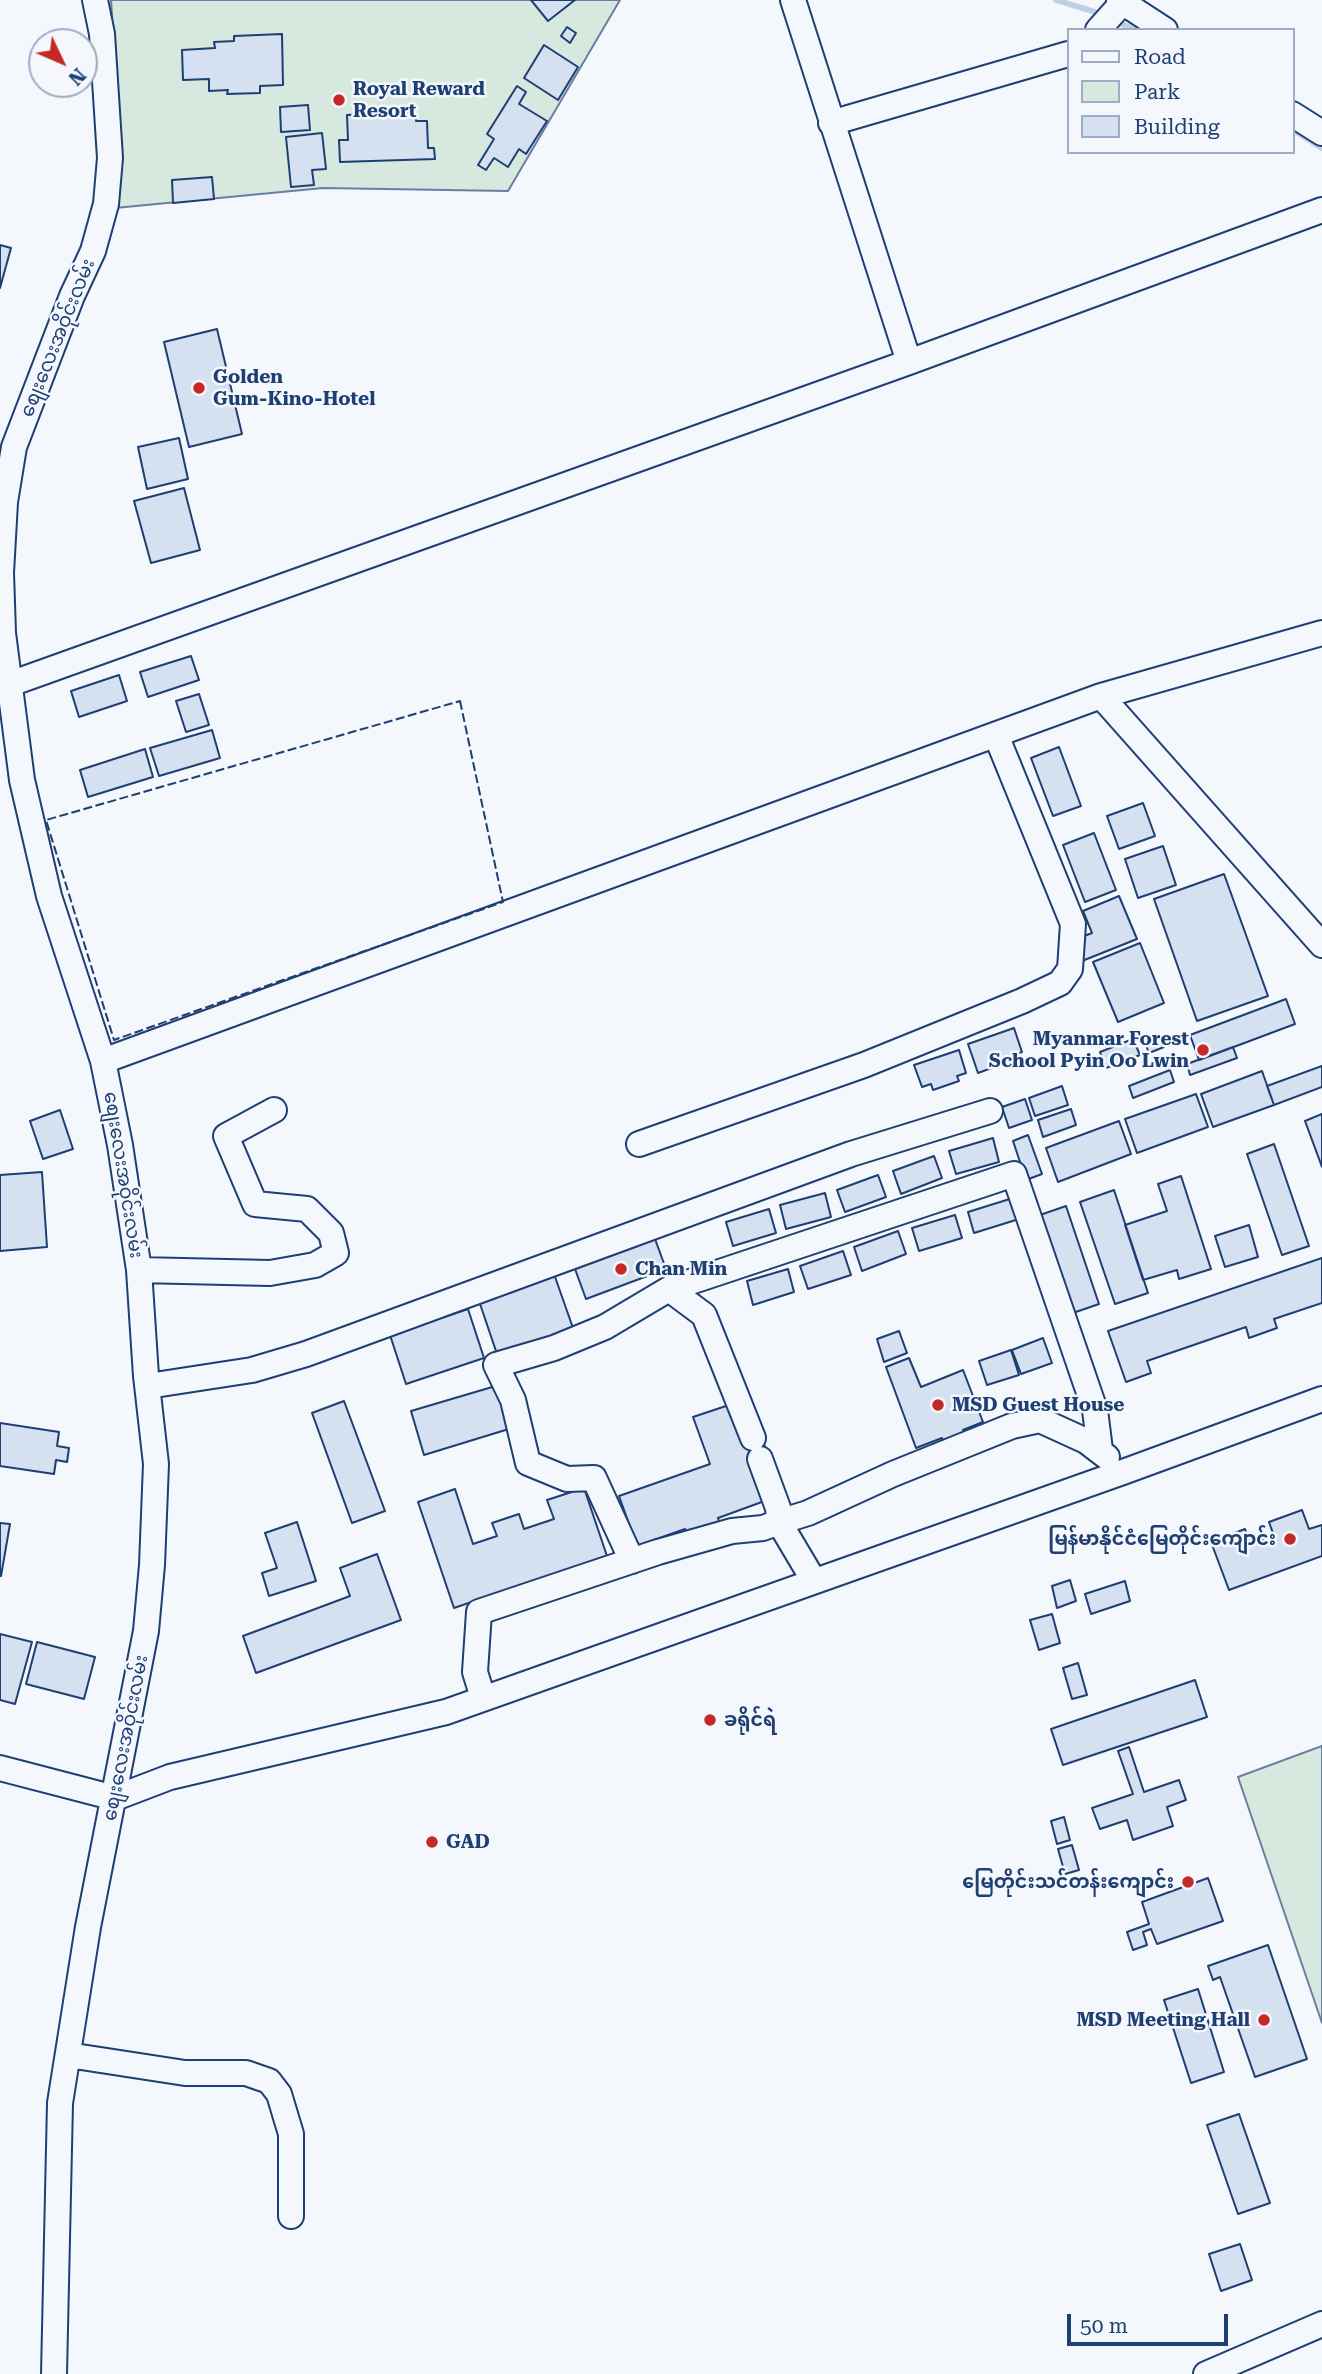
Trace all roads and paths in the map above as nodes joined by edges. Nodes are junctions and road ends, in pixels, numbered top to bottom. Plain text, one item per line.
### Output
1 (95, 0) edge
2 (793, 0) edge
3 (1119, 4) edge
4 (1100, 28) edge
5 (1161, 28) edge
6 (1066, 55) edge
7 (1294, 115) edge
8 (831, 123) junction
9 (1322, 133) edge
10 (1322, 211) edge
11 (909, 362) junction
12 (3, 502) edge
13 (1322, 633) edge
14 (10, 684) junction
15 (1101, 696) junction
16 (996, 735) junction
17 (1322, 945) edge
18 (103, 1061) junction
19 (274, 1110) dead end
20 (990, 1111) dead end
21 (639, 1144) dead end
22 (139, 1270) junction
23 (670, 1289) junction
24 (148, 1386) junction
25 (1322, 1399) edge
26 (1100, 1450) junction
27 (1123, 1472) junction
28 (779, 1522) junction
29 (632, 1562) junction
30 (814, 1581) junction
31 (483, 1698) junction
32 (0, 1768) edge
33 (114, 1798) junction
34 (68, 2055) junction
35 (291, 2216) dead end
36 (1322, 2324) edge
37 (54, 2374) edge
38 (1206, 2374) edge

1 - 12 street, စျေးလေးအဝိုင်းလမ်း
2 - 8 street
3 - 4 street
3 - 5 street
6 - 8 street
7 - 9 street
8 - 11 street
10 - 11 street
11 - 14 street
12 - 14 street, စျေးလေးအဝိုင်းလမ်း
13 - 15 street
14 - 18 street, စျေးလေးအဝိုင်းလမ်း
15 - 16 street
15 - 17 street
16 - 18 street
16 - 21 street
18 - 22 street, စျေးလေးအဝိုင်းလမ်း
19 - 22 street
20 - 24 street
22 - 24 street, စျေးလေးအဝိုင်းလမ်း
23 - 26 street
23 - 28 street
23 - 29 street
24 - 33 street, စျေးလေးအဝိုင်းလမ်း
25 - 27 street
26 - 27 street
26 - 28 street
27 - 30 street
28 - 29 street
28 - 30 street
29 - 31 street
30 - 31 street
31 - 33 street
32 - 33 street
33 - 34 street, စျေးလေးအဝိုင်းလမ်း
34 - 35 street
34 - 37 street, စျေးလေးအဝိုင်းလမ်း
36 - 38 street

